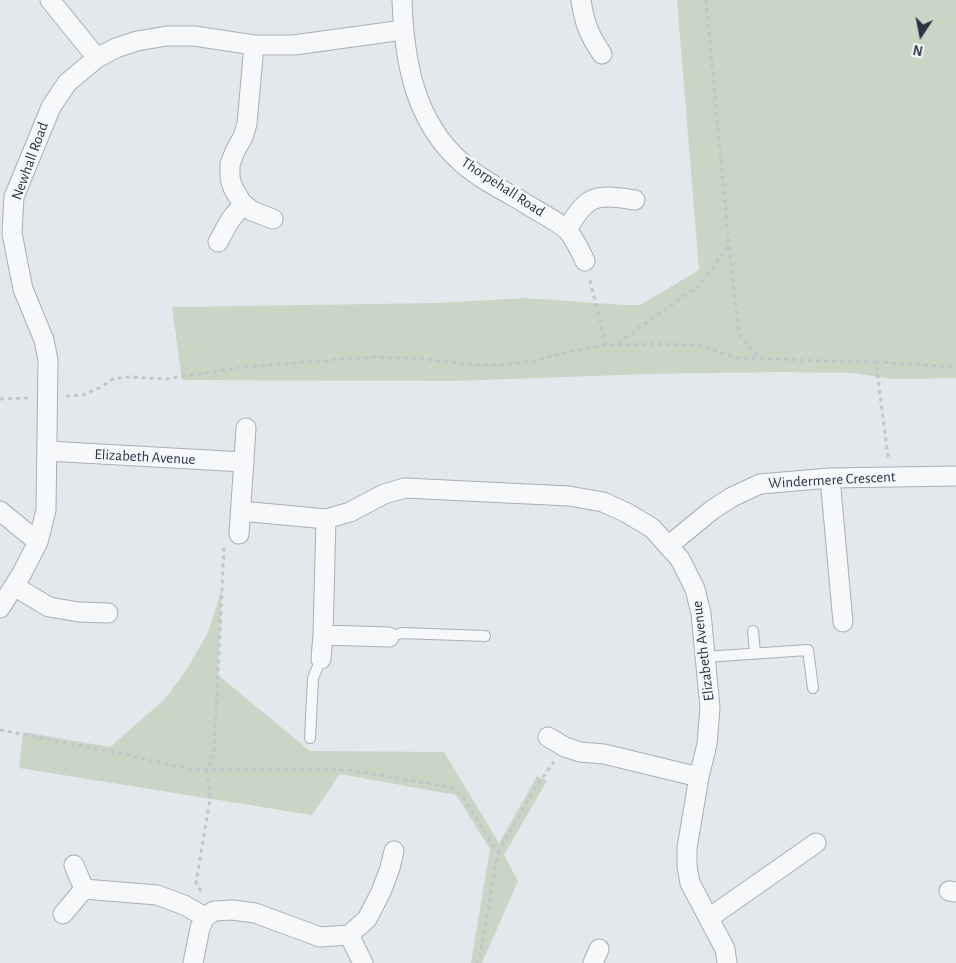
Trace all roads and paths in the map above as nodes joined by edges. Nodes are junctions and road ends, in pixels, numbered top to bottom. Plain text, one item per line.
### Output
1 (50, 0) edge
2 (402, 0) edge
3 (581, 0) edge
4 (706, 0) edge
5 (403, 30) junction
6 (254, 45) junction
7 (602, 54) dead end
8 (97, 58) junction
9 (635, 200) dead end
10 (245, 206) junction
11 (273, 219) dead end
12 (567, 229) junction
13 (218, 242) dead end
14 (729, 246) junction
15 (585, 261) joint
16 (9, 266) edge
17 (617, 344) junction
18 (606, 345) junction
19 (762, 359) junction
20 (876, 362) junction
21 (956, 366) edge
22 (47, 397) junction
23 (0, 399) edge
24 (246, 428) dead end
25 (47, 451) junction
26 (244, 462) junction
27 (956, 476) edge
28 (890, 477) junction
29 (830, 478) junction
30 (0, 511) edge
31 (241, 512) junction
32 (326, 519) junction
33 (239, 534) joint
34 (38, 542) junction
35 (668, 546) junction
36 (14, 586) junction
37 (0, 608) edge
38 (108, 613) dead end
39 (843, 622) dead end
40 (753, 631) dead end
41 (323, 635) junction
42 (485, 636) dead end
43 (389, 637) joint
44 (755, 654) junction
45 (705, 656) junction
46 (321, 659) joint
47 (813, 688) dead end
48 (0, 730) edge
49 (548, 737) dead end
50 (310, 738) dead end
51 (565, 747) junction
52 (208, 770) junction
53 (699, 777) junction
54 (816, 843) dead end
55 (394, 850) dead end
56 (498, 853) junction
57 (74, 865) dead end
58 (84, 889) junction
59 (63, 914) dead end
60 (210, 914) junction
61 (709, 918) junction
62 (349, 935) junction
63 (193, 963) edge
64 (363, 963) edge
65 (477, 963) edge
66 (727, 963) edge

1 - 8 street
2 - 5 street, Thorpehall Road
3 - 7 street
4 - 14 path
5 - 6 street, Newhall Road
5 - 12 street, Thorpehall Road
6 - 8 street, Newhall Road
6 - 10 street
8 - 16 street, Newhall Road
9 - 12 street
10 - 11 street
10 - 13 street
12 - 15 street, Thorpehall Road
14 - 17 path
14 - 19 path
15 - 18 path
16 - 22 street, Newhall Road
17 - 18 path
17 - 19 path
18 - 22 path
19 - 20 path
20 - 21 path
20 - 28 path
22 - 23 path
22 - 25 street, Newhall Road
24 - 26 street
25 - 26 street, Elizabeth Avenue
25 - 34 street, Newhall Road
26 - 31 street
27 - 28 street, Windermere Crescent
28 - 29 street, Windermere Crescent
29 - 35 street, Windermere Crescent
29 - 39 street
30 - 34 street
31 - 32 street, Elizabeth Avenue
31 - 33 street
32 - 35 street, Elizabeth Avenue
32 - 41 street
33 - 52 path
34 - 36 street, Newhall Road
35 - 45 street, Elizabeth Avenue
36 - 37 street, Newhall Road
36 - 38 street
40 - 44 lane
41 - 43 street
41 - 46 street
42 - 43 lane
44 - 45 lane
44 - 47 lane
45 - 53 street, Elizabeth Avenue
46 - 50 lane
48 - 52 path
49 - 51 street
51 - 53 street
51 - 56 path
52 - 56 path
52 - 60 path
53 - 61 street, Elizabeth Avenue
54 - 61 street
55 - 62 street
56 - 65 path
57 - 58 street
58 - 59 street
58 - 60 street
60 - 62 street
60 - 63 street
61 - 66 street, Elizabeth Avenue
62 - 64 street

